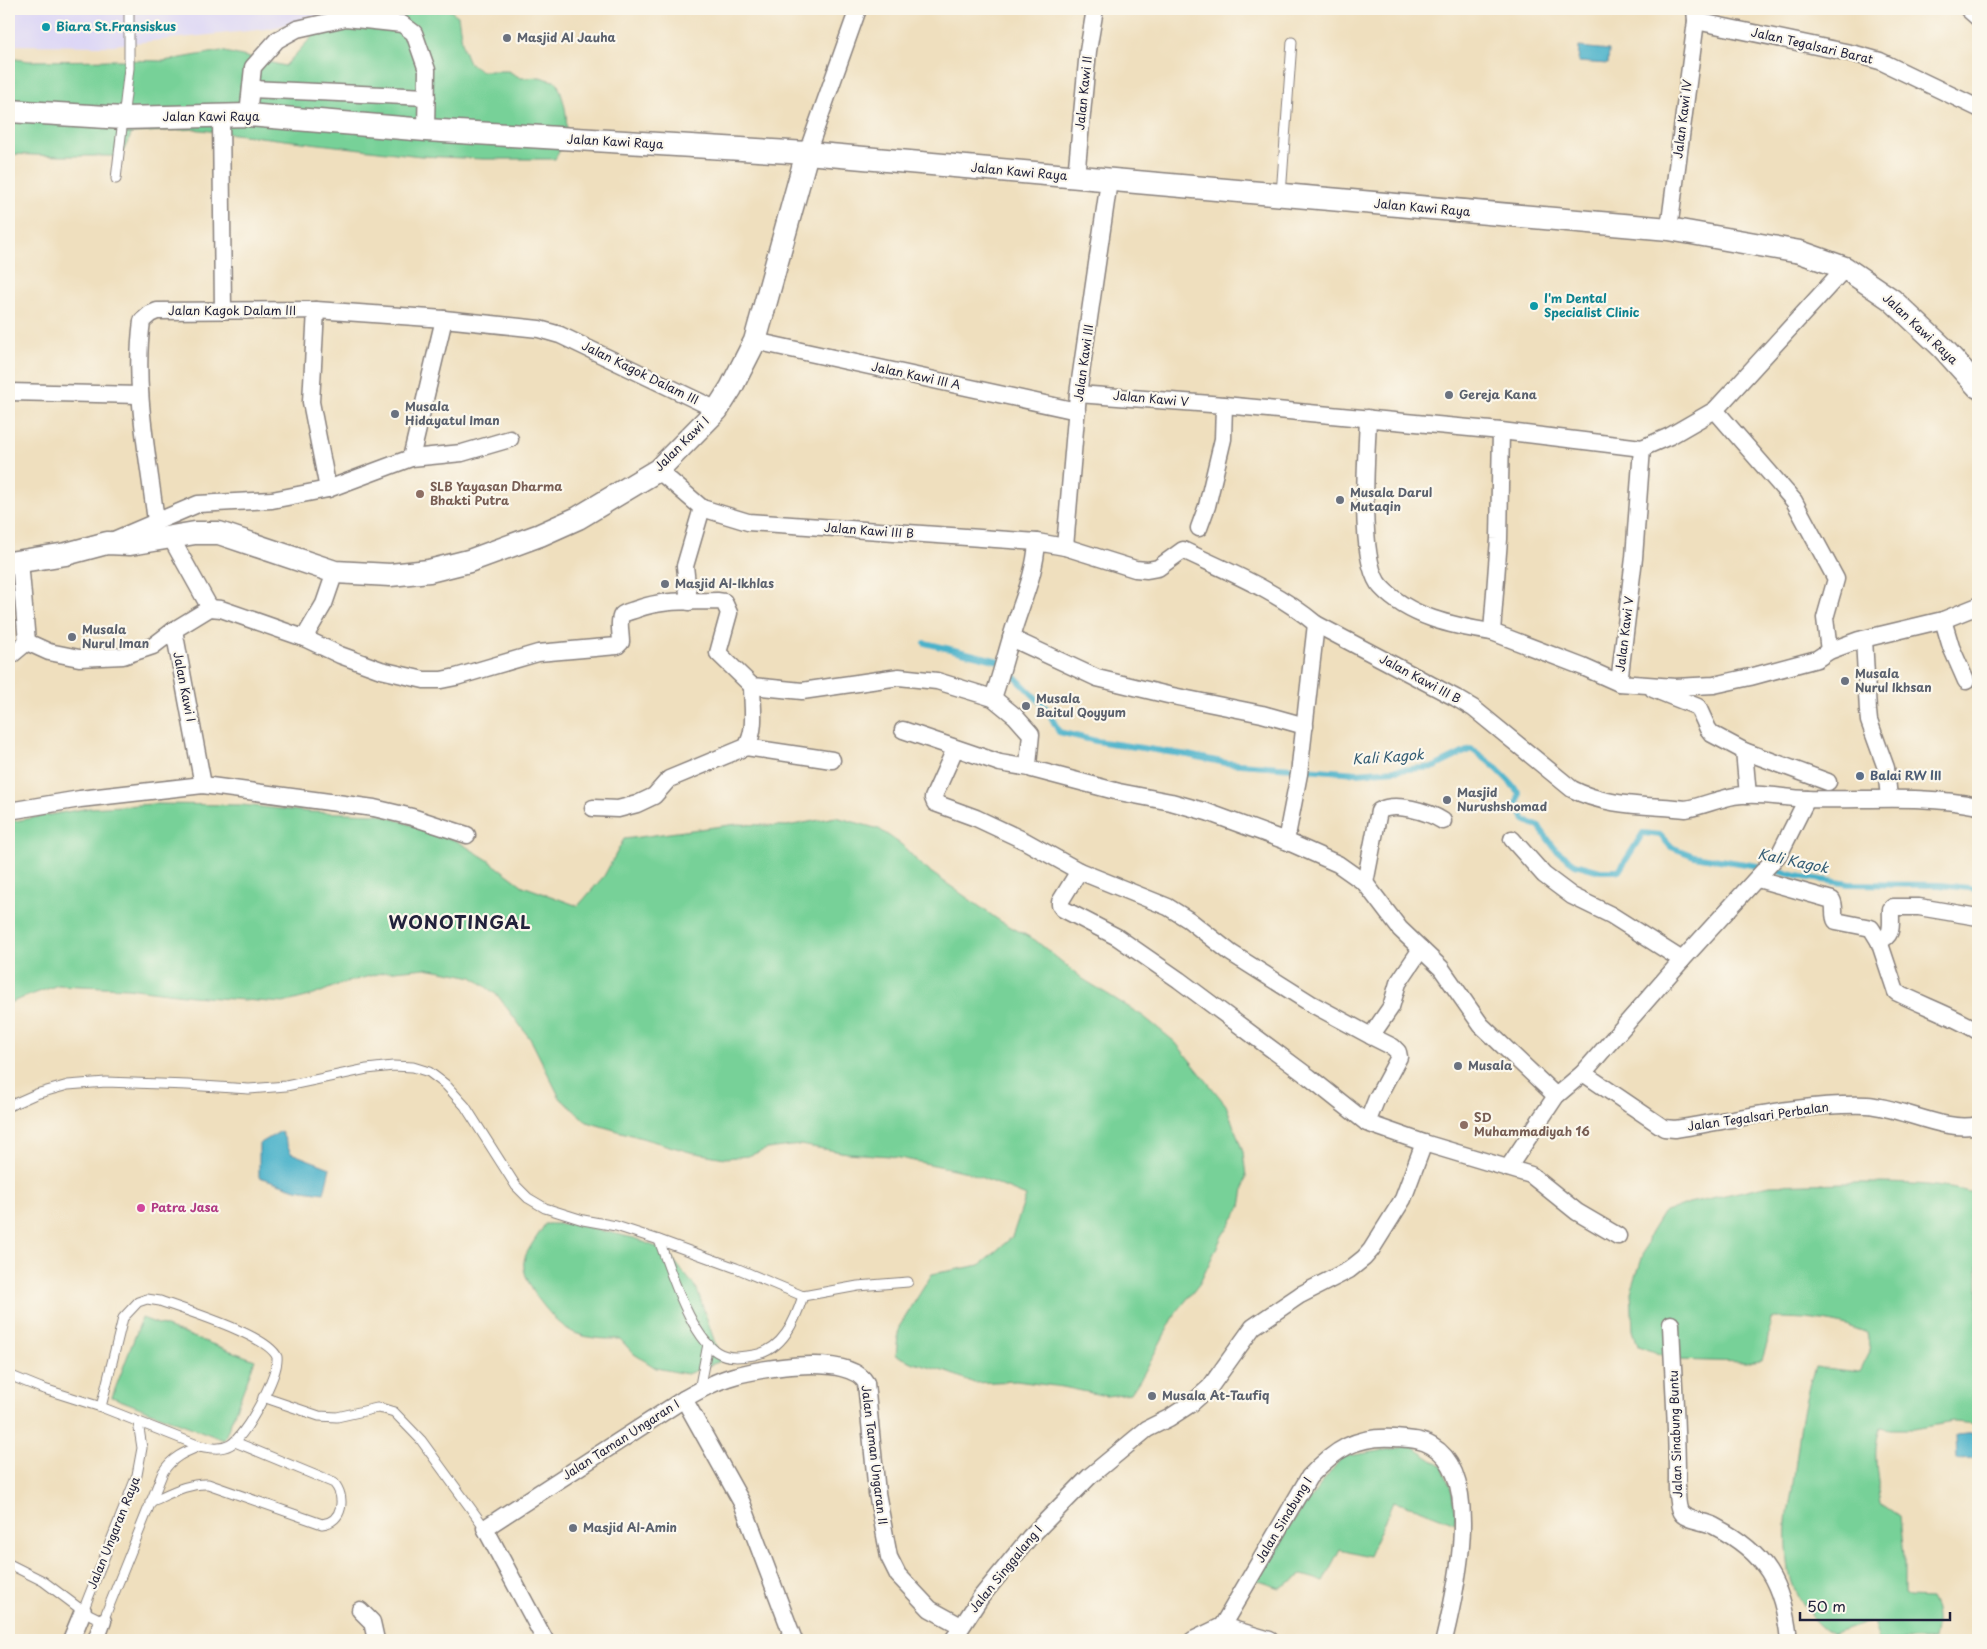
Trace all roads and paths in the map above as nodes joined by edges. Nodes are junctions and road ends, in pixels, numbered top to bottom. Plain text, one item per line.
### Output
1 (129, 9) edge
2 (858, 9) edge
3 (1095, 9) edge
4 (1968, 9) edge
5 (1696, 15) edge
6 (1978, 18) edge
7 (1292, 42) dead end
8 (251, 89) junction
9 (427, 97) junction
10 (1978, 108) edge
11 (9, 111) edge
12 (221, 115) junction
13 (248, 115) junction
14 (123, 118) junction
15 (426, 130) junction
16 (807, 153) junction
17 (1076, 177) junction
18 (116, 180) dead end
19 (1109, 181) junction
20 (1281, 195) junction
21 (1669, 229) junction
22 (1845, 268) junction
23 (223, 310) junction
24 (316, 310) junction
25 (444, 319) junction
26 (754, 341) junction
27 (1978, 386) edge
28 (9, 392) edge
29 (1078, 394) junction
30 (140, 395) junction
31 (1224, 405) junction
32 (717, 410) junction
33 (1715, 410) junction
34 (1077, 411) junction
35 (1368, 418) junction
36 (1501, 430) junction
37 (510, 439) dead end
38 (1642, 448) junction
39 (411, 458) junction
40 (658, 470) junction
41 (328, 489) junction
42 (702, 508) junction
43 (156, 521) junction
44 (1199, 528) dead end
45 (171, 538) junction
46 (1037, 542) junction
47 (107, 543) junction
48 (1065, 546) junction
49 (14, 562) edge
50 (335, 572) junction
51 (689, 602) junction
52 (1978, 606) edge
53 (210, 608) junction
54 (1943, 620) junction
55 (1316, 624) junction
56 (174, 630) junction
57 (1492, 632) junction
58 (304, 638) junction
59 (1011, 638) junction
60 (1864, 639) junction
61 (27, 642) junction
62 (1829, 651) junction
63 (9, 658) edge
64 (1966, 681) dead end
65 (1619, 683) junction
66 (1642, 684) junction
67 (752, 686) junction
68 (993, 698) junction
69 (1305, 726) junction
70 (903, 730) dead end
71 (746, 747) junction
72 (956, 749) junction
73 (1744, 751) junction
74 (832, 760) dead end
75 (1030, 768) junction
76 (1828, 782) dead end
77 (203, 785) junction
78 (1748, 795) junction
79 (1888, 798) junction
80 (1806, 799) junction
81 (1978, 806) edge
82 (593, 808) dead end
83 (9, 812) edge
84 (1444, 821) dead end
85 (466, 836) dead end
86 (1512, 839) dead end
87 (1286, 841) junction
88 (1079, 871) junction
89 (1761, 876) junction
90 (1365, 883) junction
91 (1978, 917) edge
92 (1879, 941) junction
93 (1421, 949) junction
94 (1682, 960) junction
95 (1978, 1032) edge
96 (1371, 1036) junction
97 (1583, 1073) junction
98 (1556, 1096) junction
99 (9, 1106) edge
100 (1367, 1123) junction
101 (1978, 1125) edge
102 (1424, 1143) junction
103 (1508, 1168) junction
104 (1618, 1236) dead end
105 (658, 1240) junction
106 (908, 1282) dead end
107 (803, 1296) junction
108 (1671, 1324) dead end
109 (708, 1344) junction
110 (9, 1375) edge
111 (699, 1391) junction
112 (263, 1397) junction
113 (684, 1399) junction
114 (101, 1407) junction
115 (138, 1422) junction
116 (235, 1442) junction
117 (200, 1446) junction
118 (150, 1502) junction
119 (485, 1528) junction
120 (9, 1564) edge
121 (360, 1610) dead end
122 (82, 1611) junction
123 (104, 1621) junction
124 (1222, 1626) junction
125 (957, 1633) edge
126 (71, 1640) edge
127 (96, 1640) edge
128 (376, 1640) edge
129 (545, 1640) edge
130 (794, 1640) edge
131 (1193, 1640) edge
132 (1270, 1640) edge
133 (1444, 1640) edge
134 (1789, 1640) edge

1 - 14 lane
2 - 16 street
3 - 17 street, Jalan Kawi II
4 - 6 street
5 - 10 street, Jalan Tegalsari Barat
5 - 21 street, Jalan Kawi IV
7 - 20 lane
8 - 9 street
8 - 9 street
8 - 13 street
9 - 15 street
11 - 14 main road, Jalan Kawi Raya
12 - 13 main road, Jalan Kawi Raya
12 - 14 main road, Jalan Kawi Raya
12 - 23 street
13 - 15 main road, Jalan Kawi Raya
14 - 18 lane
15 - 16 main road, Jalan Kawi Raya
16 - 17 main road, Jalan Kawi Raya
16 - 26 main road, Jalan Kawi I
17 - 19 main road, Jalan Kawi Raya
19 - 20 main road, Jalan Kawi Raya
19 - 29 street, Jalan Kawi III
20 - 21 main road, Jalan Kawi Raya
21 - 22 main road, Jalan Kawi Raya
22 - 27 main road, Jalan Kawi Raya
22 - 33 street
23 - 24 street, Jalan Kagok Dalam III
23 - 30 street, Jalan Kagok Dalam III
24 - 25 street, Jalan Kagok Dalam III
24 - 41 street
25 - 32 street, Jalan Kagok Dalam III
25 - 39 street
26 - 32 main road, Jalan Kawi I
26 - 34 street, Jalan Kawi III A
28 - 30 street
29 - 31 street, Jalan Kawi V
29 - 34 street, Jalan Kawi III
30 - 43 street, Jalan Kagok Dalam III
31 - 35 street, Jalan Kawi V
31 - 44 street
32 - 40 main road, Jalan Kawi I
33 - 38 street
33 - 62 street
34 - 48 street, Jalan Kawi III
35 - 36 street, Jalan Kawi V
35 - 57 street, Jalan Kawi V
36 - 38 street, Jalan Kawi V
36 - 57 street
37 - 39 street
38 - 65 street, Jalan Kawi V
39 - 41 street
40 - 42 street, Jalan Kawi III B
40 - 50 main road, Jalan Kawi I
41 - 43 street
42 - 46 street, Jalan Kawi III B
42 - 51 street
43 - 47 street
45 - 47 main road, Jalan Kawi I
45 - 50 main road, Jalan Kawi I
45 - 53 street
46 - 48 street, Jalan Kawi III B
46 - 59 street
47 - 49 main road, Jalan Kawi I
48 - 55 street, Jalan Kawi III B
49 - 61 street, Jalan Kawi I
50 - 58 street
51 - 58 street
51 - 67 street
52 - 54 street
53 - 56 street
53 - 58 street
54 - 60 street
54 - 64 street
55 - 69 street
55 - 78 street, Jalan Kawi III B
56 - 61 street
56 - 77 street, Jalan Kawi I
57 - 65 street, Jalan Kawi V
59 - 68 street
59 - 69 street
60 - 62 street
60 - 79 street
61 - 63 street
62 - 66 street
65 - 66 street
66 - 73 street
67 - 68 street
67 - 71 street
68 - 75 street
69 - 87 street
70 - 72 street
71 - 74 street
71 - 82 street
72 - 75 street
72 - 88 street
73 - 76 street
73 - 78 street
75 - 87 street
77 - 83 street
77 - 85 street
78 - 80 street, Jalan Kawi III B
79 - 80 street
79 - 81 street
80 - 89 street
84 - 90 street
86 - 94 street
87 - 90 street
88 - 96 street
88 - 100 street
89 - 92 street
89 - 94 street
90 - 93 street
91 - 92 street
92 - 95 street
93 - 96 street
93 - 98 street
94 - 97 street
96 - 100 street
97 - 98 street
97 - 101 street, Jalan Tegalsari Perbalan
98 - 103 street
99 - 105 lane
100 - 102 street
102 - 103 street
102 - 125 street, Jalan Singgalang I
103 - 104 street
105 - 107 lane
105 - 109 lane
106 - 107 lane
107 - 109 lane
108 - 134 street, Jalan Sinabung Buntu
109 - 111 lane
110 - 114 lane, Jalan Ungaran Raya
111 - 113 street, Jalan Taman Ungaran II
111 - 125 street, Jalan Taman Ungaran II
112 - 114 lane
112 - 116 lane
112 - 119 lane
113 - 119 street, Jalan Taman Ungaran I
113 - 130 street, Jalan Taman Ungaran I
114 - 115 lane, Jalan Ungaran Raya
115 - 117 lane, Jalan Ungaran Raya
115 - 122 lane, Jalan Ungaran Raya
116 - 117 lane, Jalan Ungaran Raya
116 - 118 lane
117 - 118 lane, Jalan Ungaran Raya
118 - 123 lane, Jalan Ungaran Raya
119 - 129 street
120 - 122 lane
121 - 128 street
122 - 123 lane
122 - 126 street, Jalan Ungaran Raya
123 - 127 street, Jalan Ungaran Raya
124 - 131 street
124 - 132 street
124 - 133 street, Jalan Sinabung I

